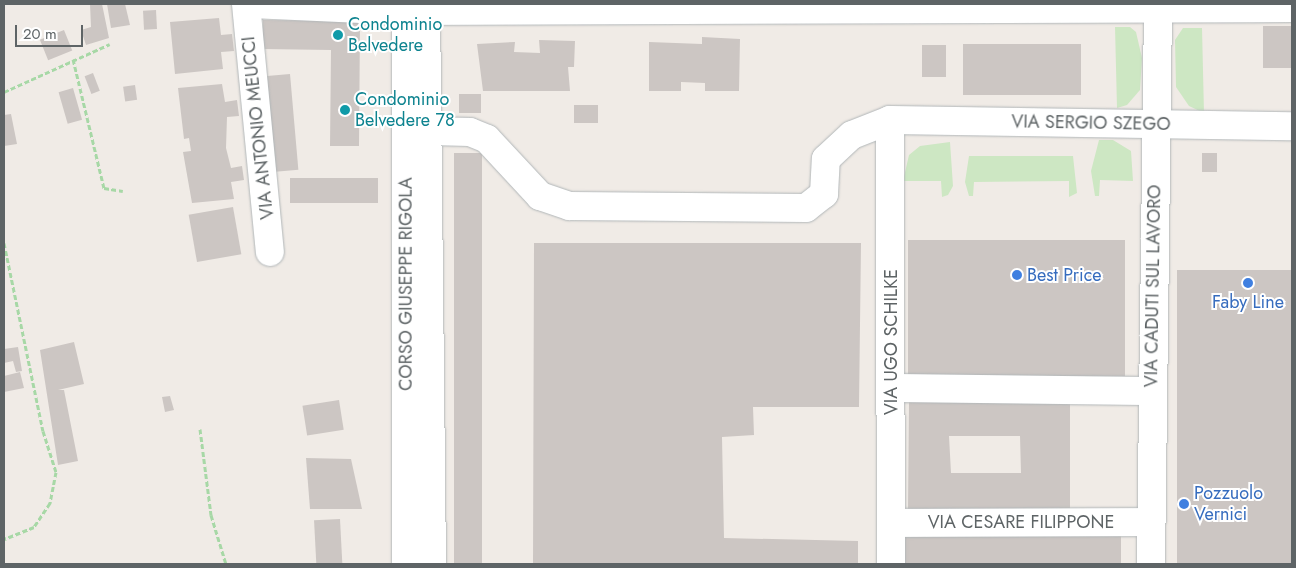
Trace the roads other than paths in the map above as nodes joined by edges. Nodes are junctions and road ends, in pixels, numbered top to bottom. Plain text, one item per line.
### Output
1 (246, 4) edge
2 (251, 4) edge
3 (793, 6) edge
4 (1107, 6) edge
5 (1201, 6) edge
6 (1281, 6) edge
7 (416, 7) edge
8 (1158, 8) junction
9 (890, 120) junction
10 (1156, 124) junction
11 (1292, 126) edge
12 (430, 131) junction
13 (270, 252) dead end
14 (423, 384) junction
15 (891, 388) junction
16 (1151, 391) junction
17 (1151, 522) junction
18 (891, 523) junction
19 (406, 564) edge
20 (432, 564) edge
21 (892, 564) edge
22 (1151, 564) edge

1 - 13 street, VIA ANTONIO MEUCCI
2 - 7 street
3 - 4 street
3 - 7 street
4 - 8 street
5 - 6 street
5 - 8 street
7 - 12 street
7 - 14 street, CORSO GIUSEPPE RIGOLA
8 - 10 street, VIA CADUTI SUL LAVORO
9 - 10 street, VIA SERGIO SZEGO
9 - 12 street
9 - 15 street, VIA UGO SCHILKE
10 - 11 street, VIA SERGIO SZEGO
10 - 16 street, VIA CADUTI SUL LAVORO
12 - 14 street
14 - 19 street, CORSO GIUSEPPE RIGOLA
14 - 20 street
15 - 16 street
15 - 18 street, VIA UGO SCHILKE
16 - 17 street, VIA CADUTI SUL LAVORO
17 - 18 street, VIA CESARE FILIPPONE
17 - 22 street, VIA CADUTI SUL LAVORO
18 - 21 street, VIA UGO SCHILKE

